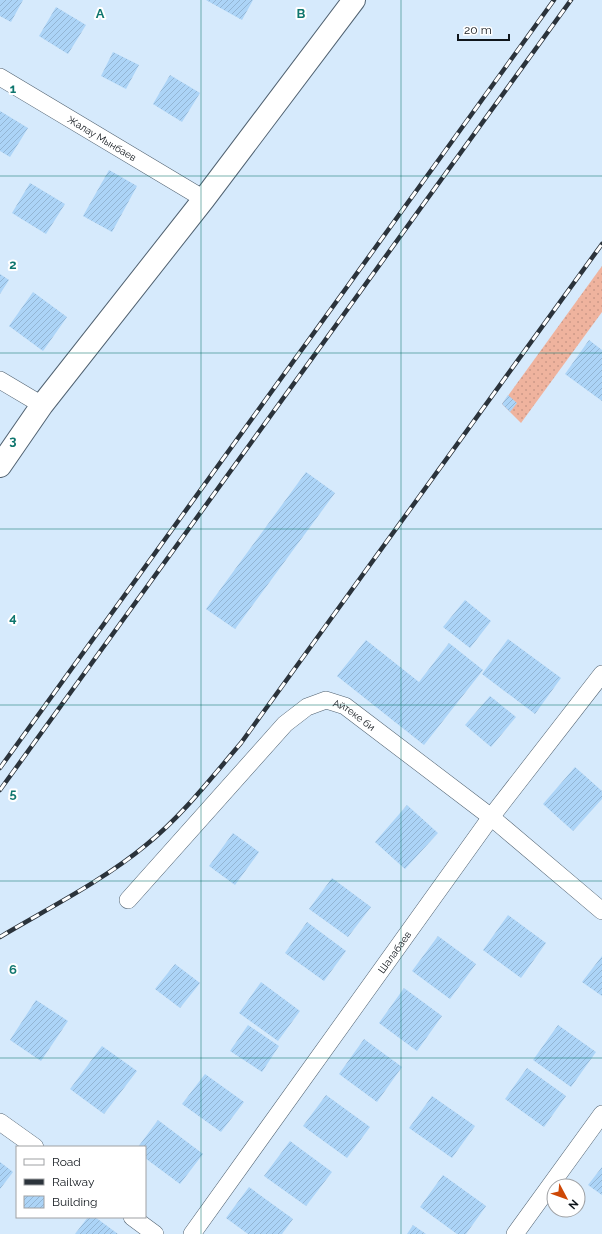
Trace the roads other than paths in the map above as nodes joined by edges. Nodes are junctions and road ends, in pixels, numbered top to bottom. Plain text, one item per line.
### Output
1 (354, 0) edge
2 (0, 77) edge
3 (204, 198) junction
4 (0, 380) edge
5 (42, 405) junction
6 (0, 466) edge
7 (602, 674) edge
8 (491, 817) junction
9 (128, 900) dead end
10 (602, 911) edge
11 (602, 1114) edge
12 (0, 1122) edge
13 (34, 1146) edge
14 (133, 1218) edge
15 (155, 1234) edge
16 (192, 1234) edge
17 (515, 1234) edge

1 - 3 street
2 - 3 street, Жалау Мынбаев
3 - 5 street
4 - 5 street
5 - 6 street
7 - 8 street, Шалабаев
8 - 9 street, Айтеке би
8 - 10 street, Айтеке би
8 - 16 street, Шалабаев
11 - 17 street
12 - 13 street
14 - 15 street

